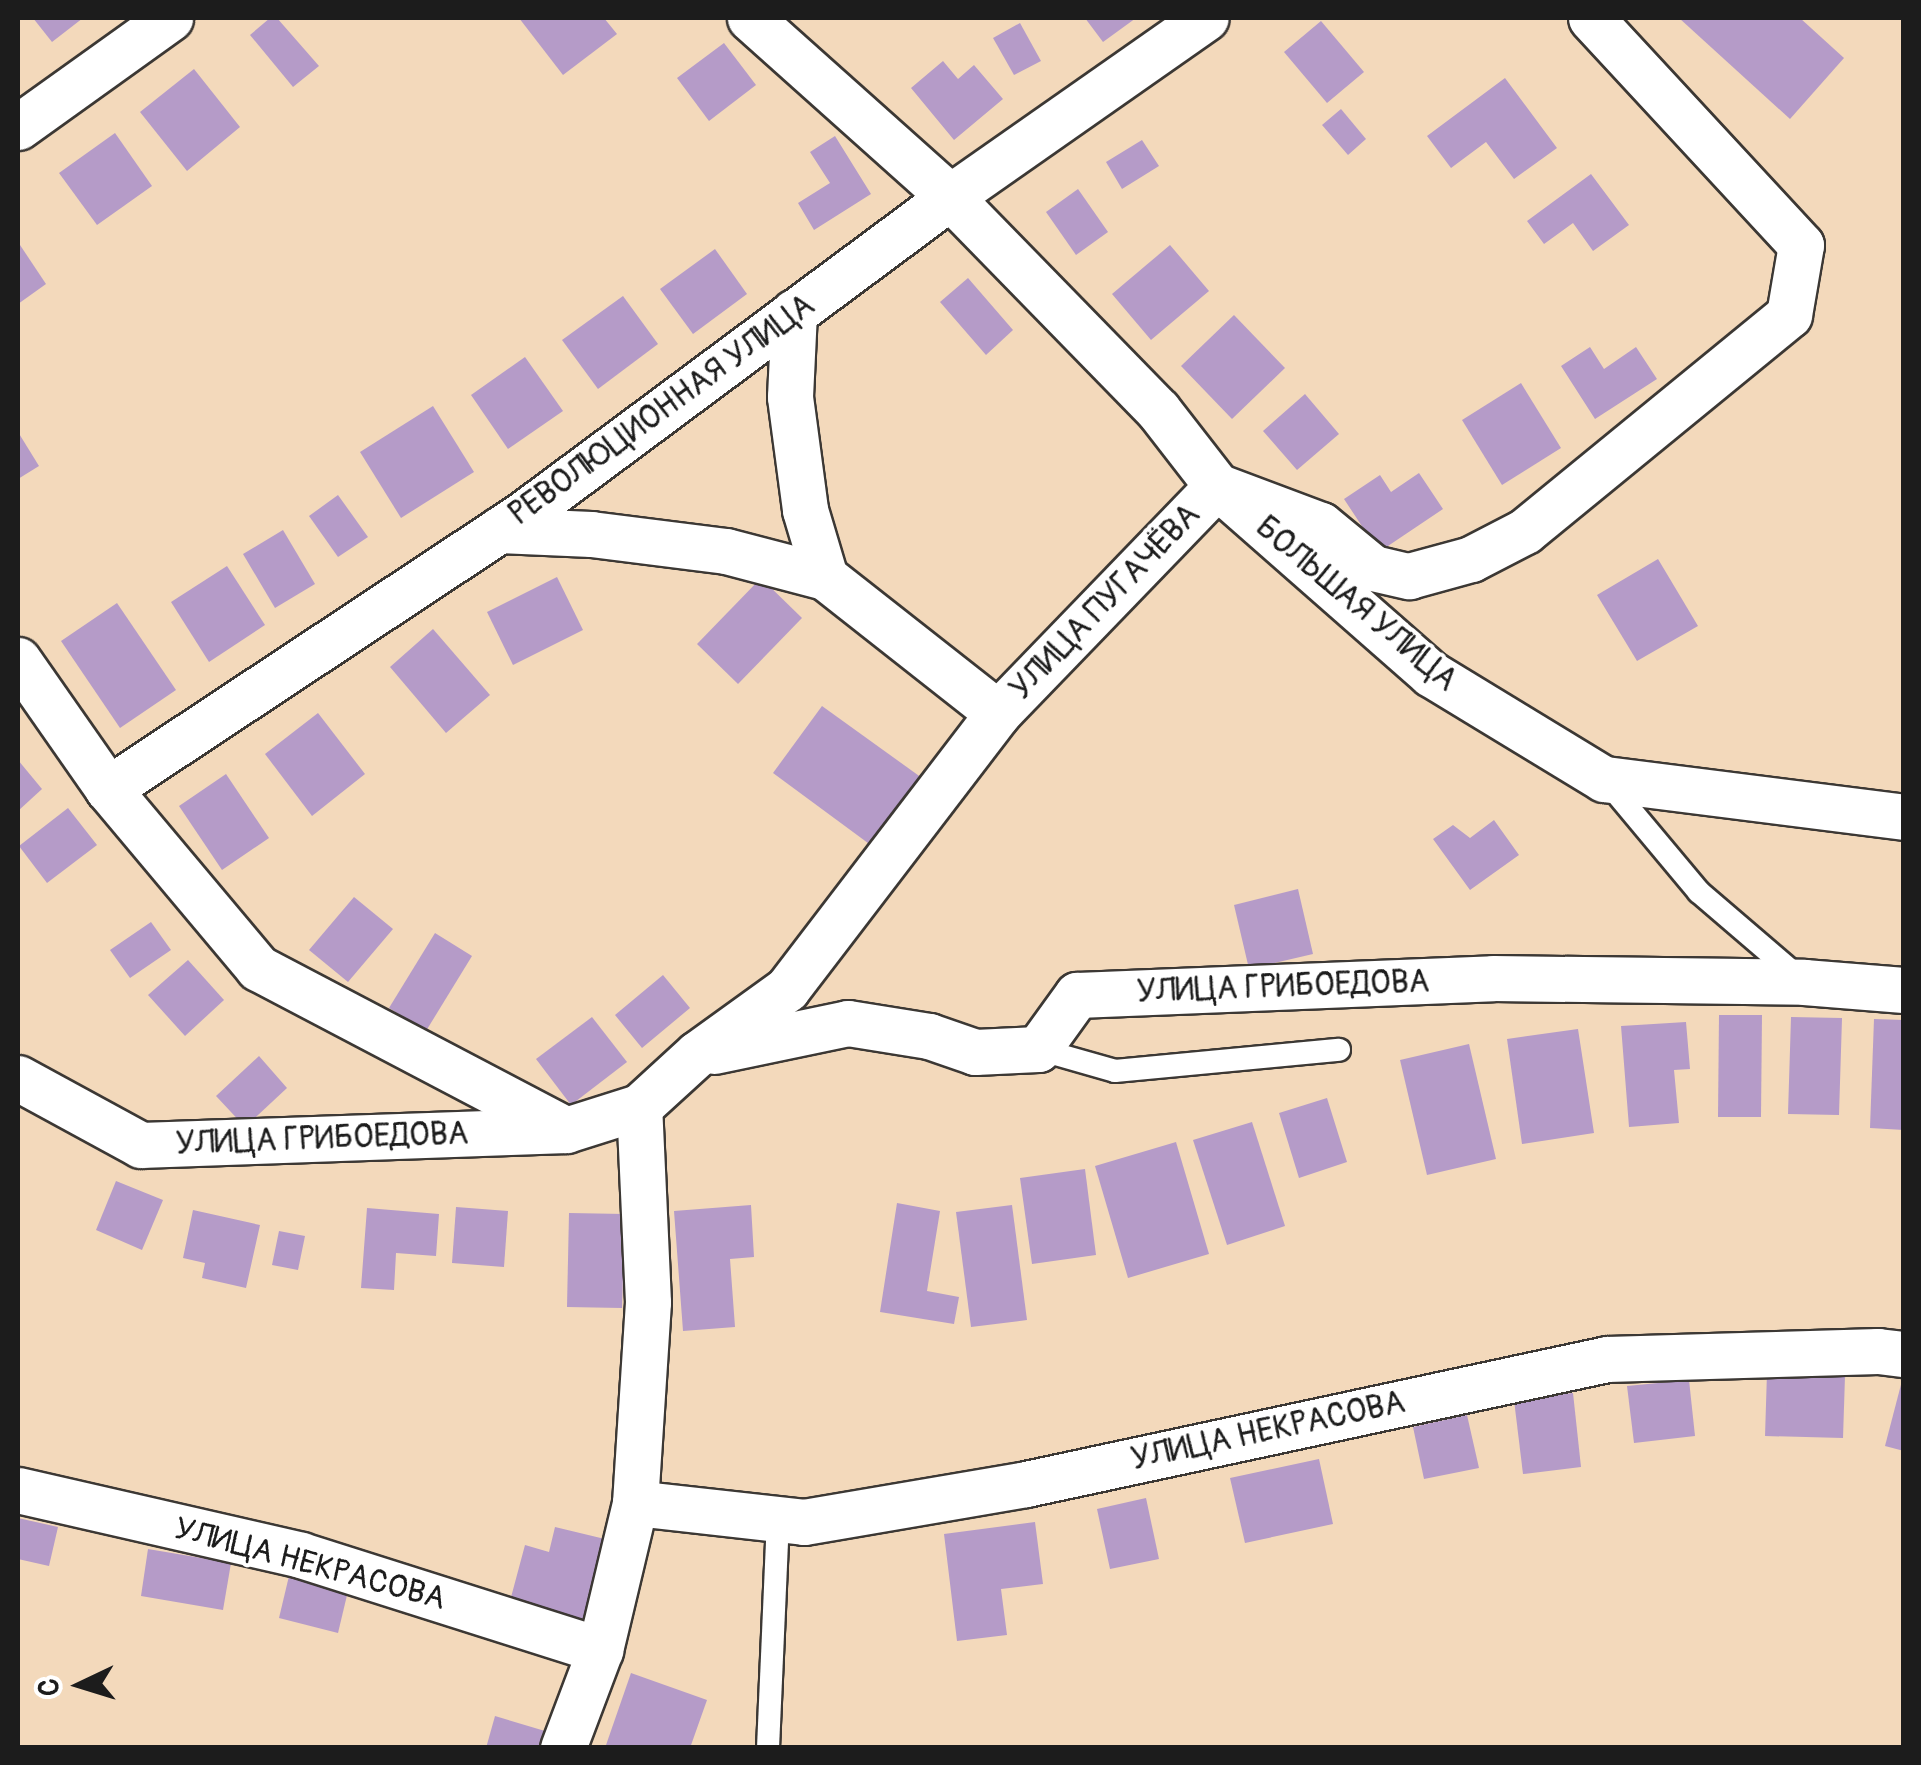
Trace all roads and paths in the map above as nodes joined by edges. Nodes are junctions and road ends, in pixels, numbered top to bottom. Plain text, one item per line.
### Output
1 (170, 18) edge
2 (750, 18) edge
3 (1206, 18) edge
4 (1591, 18) edge
5 (18, 127) edge
6 (950, 197) junction
7 (794, 312) junction
8 (1217, 486) junction
9 (499, 530) junction
10 (825, 577) junction
11 (18, 660) edge
12 (998, 712) junction
13 (1604, 779) junction
14 (108, 789) junction
15 (1904, 818) edge
16 (1804, 982) junction
17 (1904, 990) edge
18 (1038, 1049) junction
19 (1338, 1050) dead end
20 (697, 1054) junction
21 (18, 1078) edge
22 (639, 1107) junction
23 (566, 1130) junction
24 (1904, 1354) edge
25 (18, 1490) edge
26 (636, 1503) junction
27 (778, 1520) junction
28 (600, 1650) junction
29 (563, 1748) edge
30 (768, 1748) edge

1 - 5 street
2 - 6 street, БОЛЬШАЯ УЛИЦА
3 - 6 street, РЕВОЛЮЦИОННАЯ УЛИЦА
4 - 8 street, УЛИЦА ПУГАЧЁВА
6 - 7 street, РЕВОЛЮЦИОННАЯ УЛИЦА
6 - 8 street, БОЛЬШАЯ УЛИЦА
7 - 9 street, РЕВОЛЮЦИОННАЯ УЛИЦА
7 - 10 street
8 - 12 street, УЛИЦА ПУГАЧЁВА
8 - 13 street, БОЛЬШАЯ УЛИЦА
9 - 10 street
9 - 14 street, РЕВОЛЮЦИОННАЯ УЛИЦА
10 - 12 street
11 - 14 street
12 - 20 street, УЛИЦА ПУГАЧЁВА
13 - 15 street, БОЛЬШАЯ УЛИЦА
13 - 16 lane
14 - 23 street
16 - 17 street, УЛИЦА ГРИБОЕДОВА
16 - 18 street, УЛИЦА ГРИБОЕДОВА
18 - 19 lane
18 - 20 street
20 - 22 street, УЛИЦА ПУГАЧЁВА
21 - 23 street, УЛИЦА ГРИБОЕДОВА
22 - 23 street, УЛИЦА ГРИБОЕДОВА
22 - 26 street
24 - 27 street, УЛИЦА НЕКРАСОВА
25 - 28 street, УЛИЦА НЕКРАСОВА
26 - 27 street, УЛИЦА НЕКРАСОВА
26 - 28 street
27 - 30 lane
28 - 29 street

